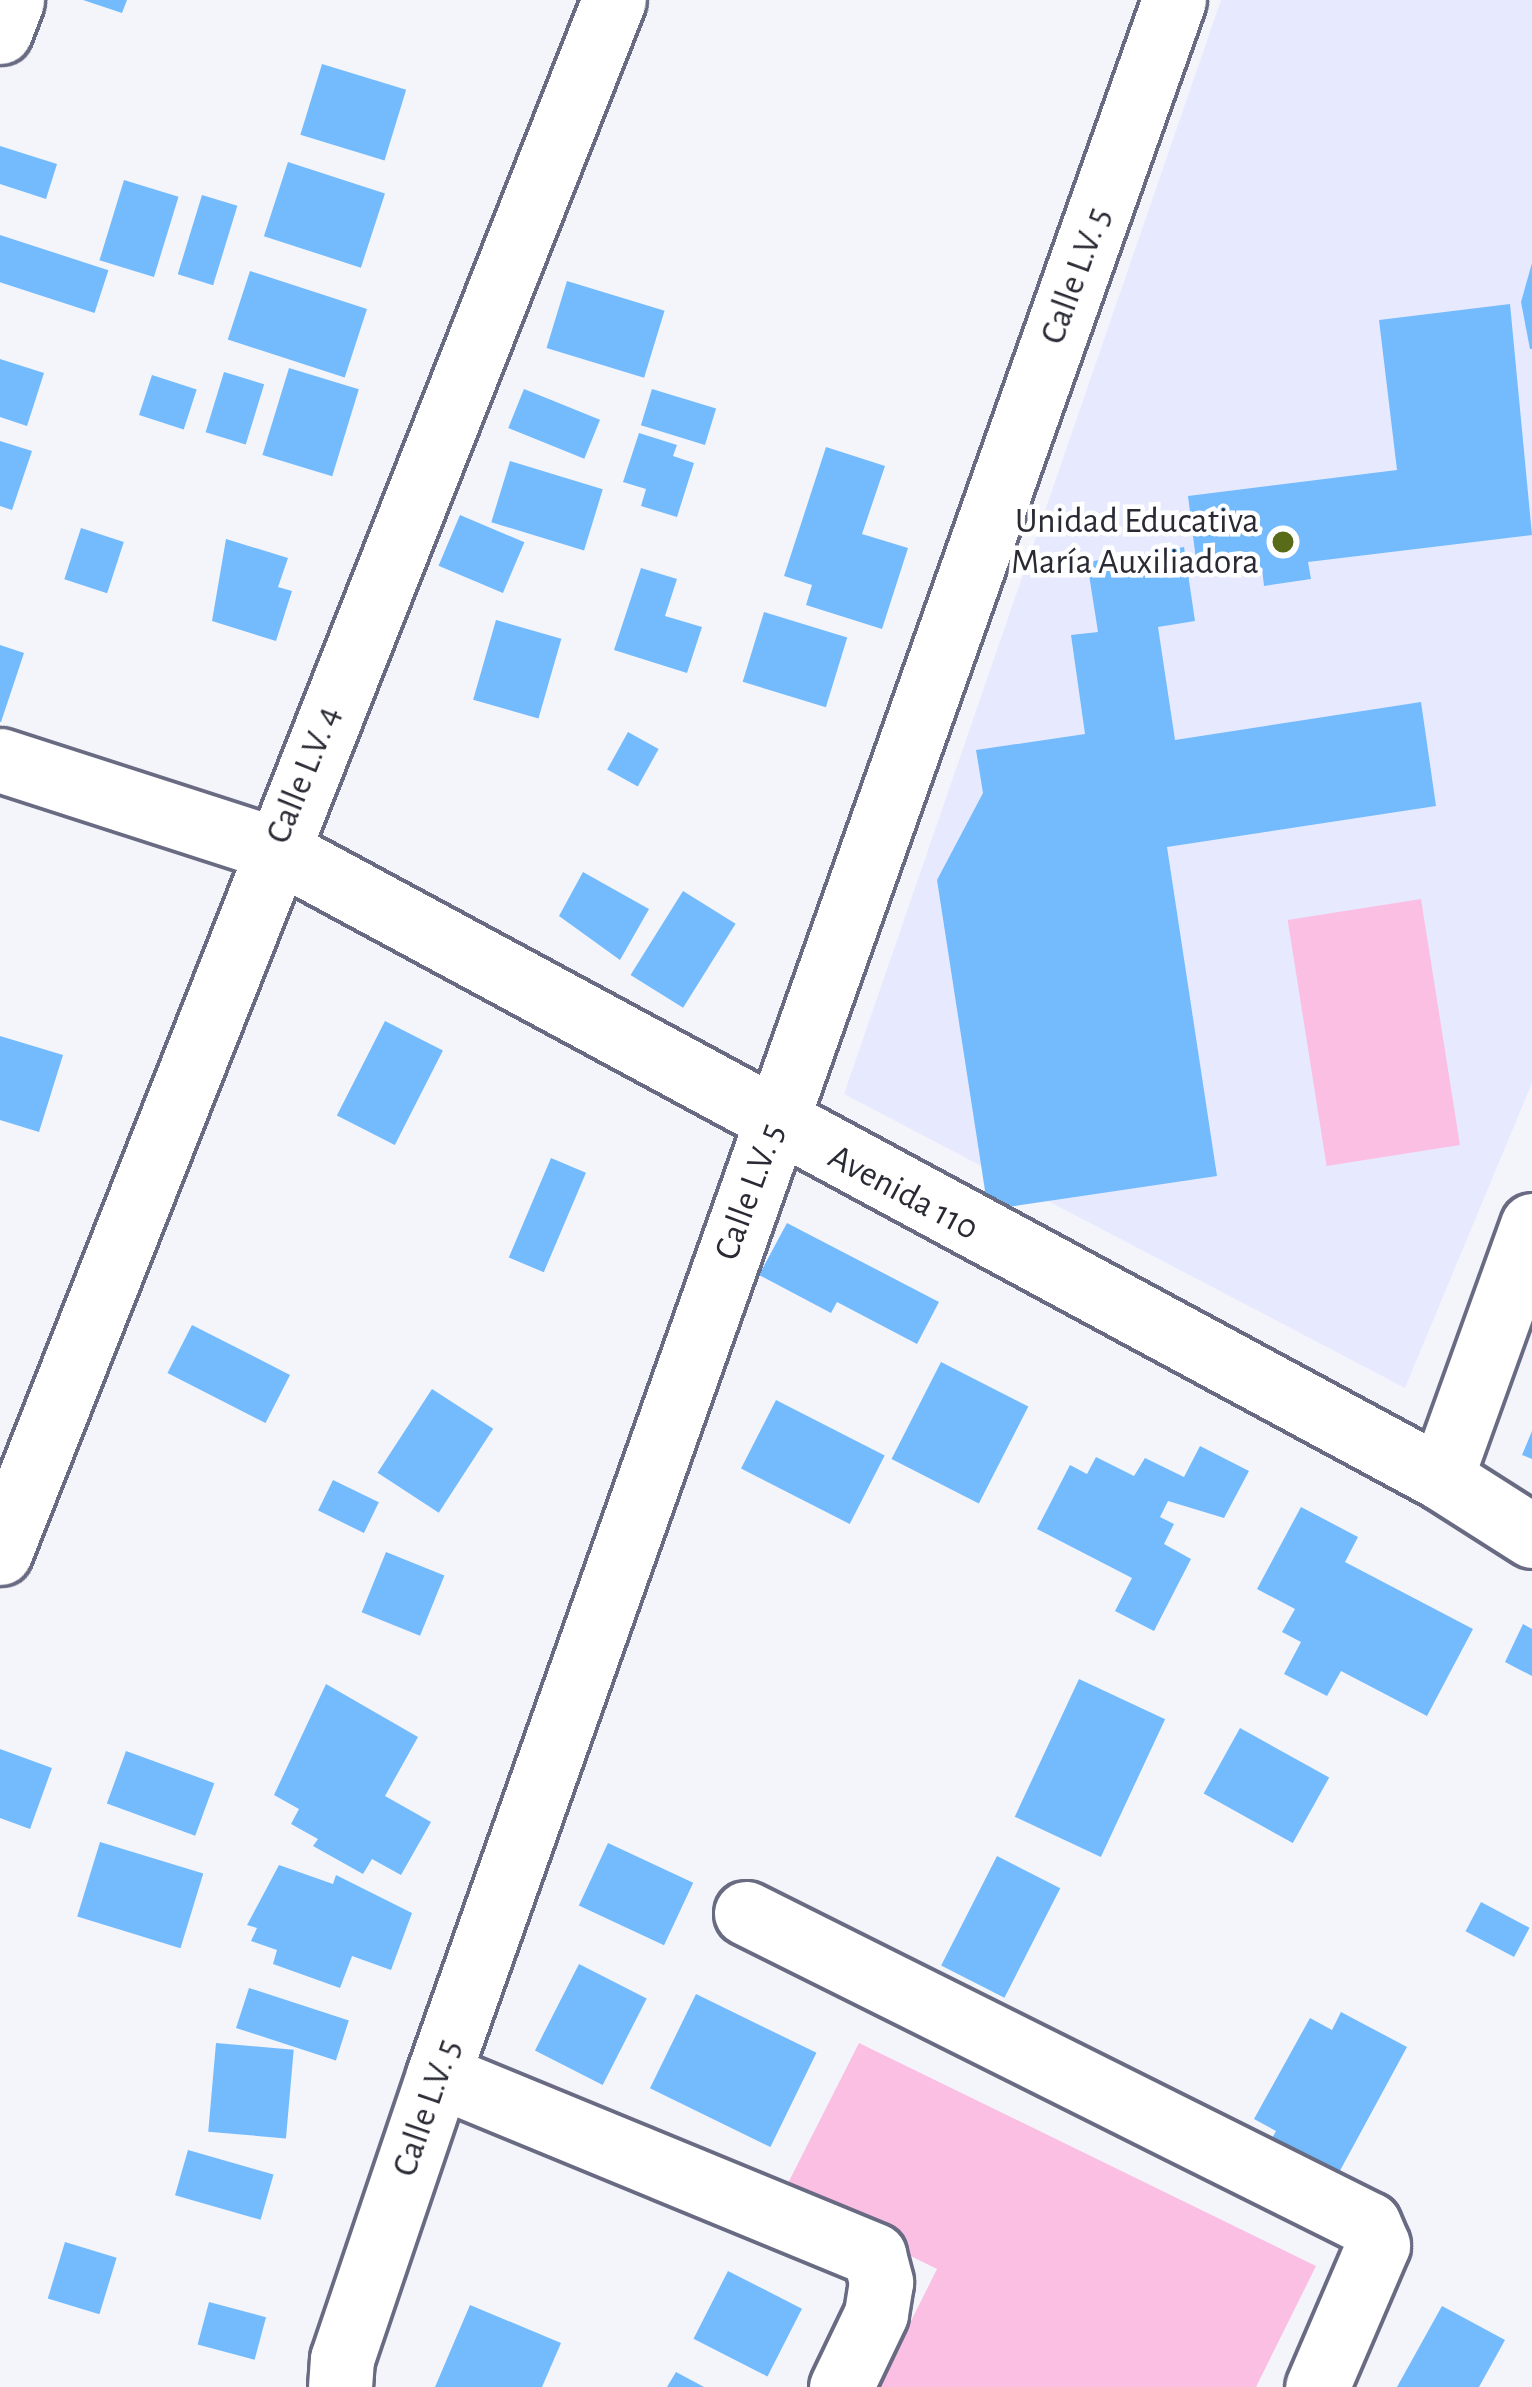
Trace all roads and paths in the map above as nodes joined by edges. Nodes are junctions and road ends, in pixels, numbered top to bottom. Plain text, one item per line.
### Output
1 (12, 0) edge
2 (614, 0) edge
3 (1174, 0) edge
4 (0, 32) edge
5 (0, 760) edge
6 (275, 849) junction
7 (774, 1124) junction
8 (1532, 1226) edge
9 (1441, 1478) junction
10 (1532, 1536) edge
11 (0, 1552) edge
12 (746, 1912) dead end
13 (439, 2075) junction
14 (340, 2387) edge
15 (841, 2387) edge
16 (1317, 2387) edge

1 - 4 street
2 - 6 street, Calle L.V. 4
3 - 7 street, Calle L.V. 5
5 - 6 street, Avenida 110
6 - 7 street, Avenida 110
6 - 11 street, Calle L.V. 4
7 - 9 street, Avenida 110
7 - 13 street, Calle L.V. 5
8 - 9 street
9 - 10 street, Avenida 110
12 - 16 street
13 - 14 street, Calle L.V. 5
13 - 15 street

